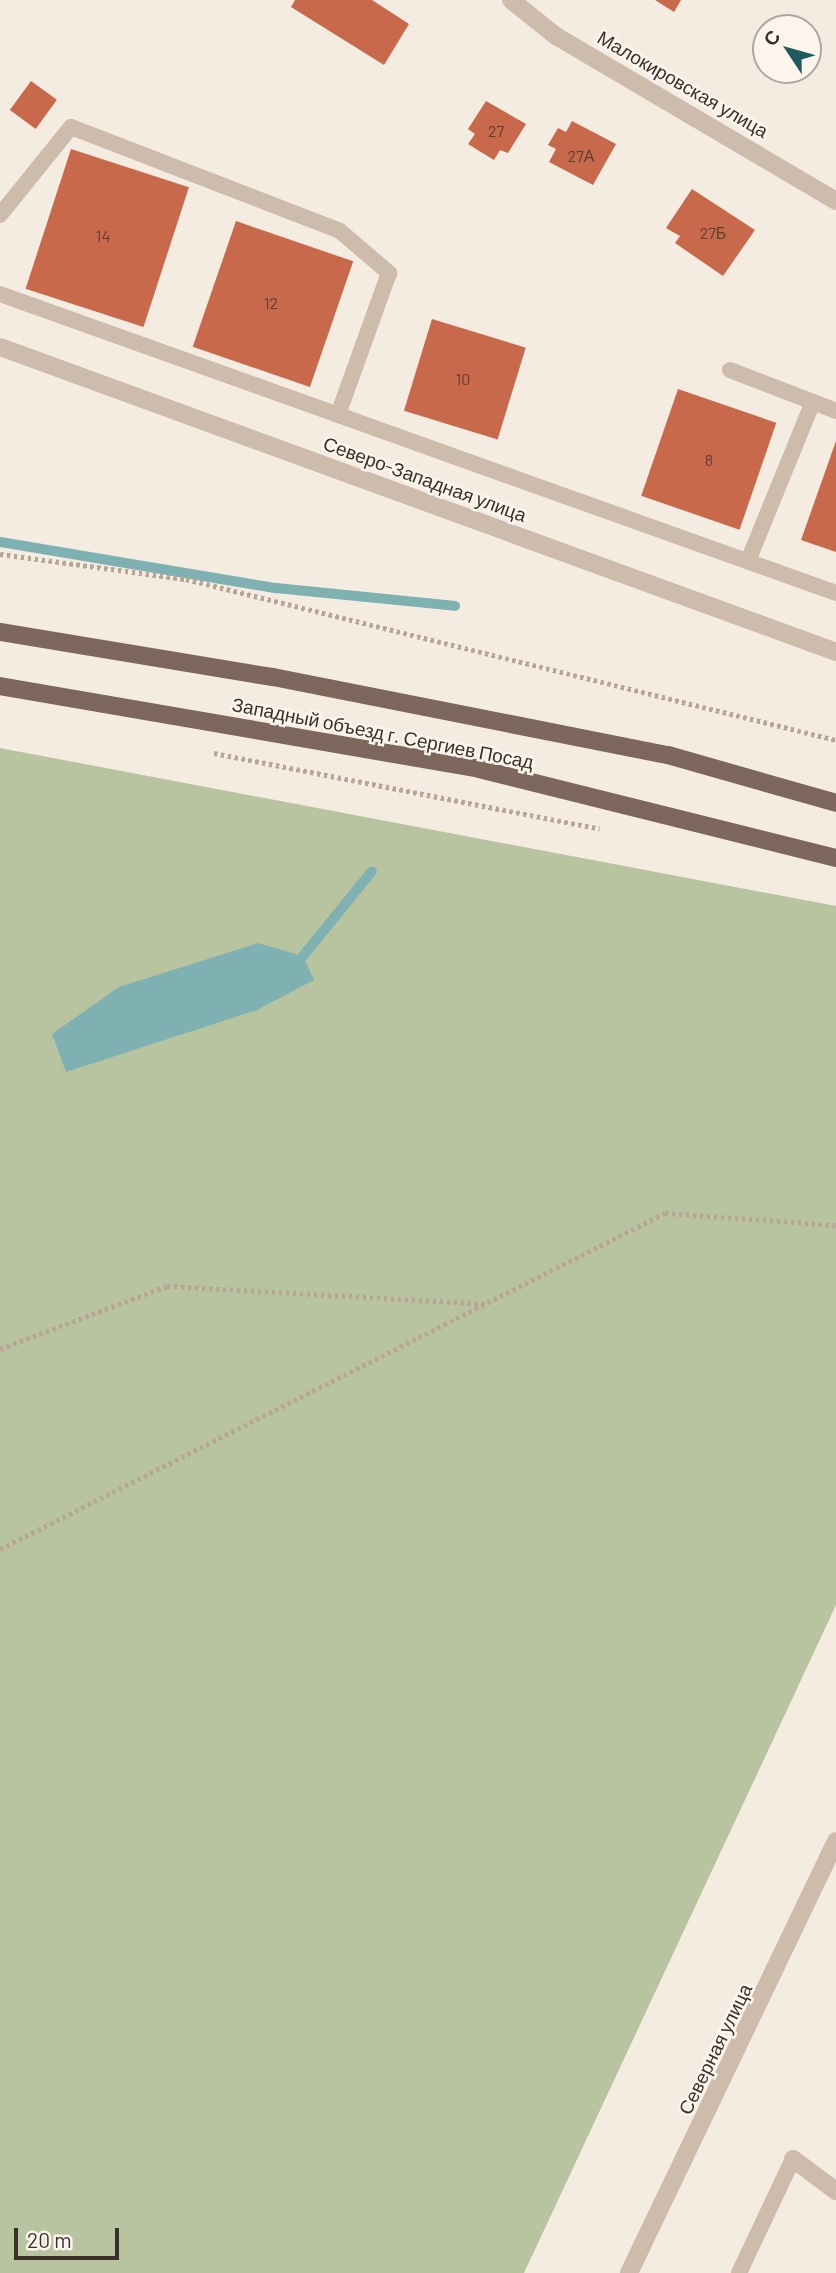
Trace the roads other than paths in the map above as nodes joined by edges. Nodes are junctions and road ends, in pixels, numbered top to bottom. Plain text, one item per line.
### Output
1 (511, 0) edge
2 (836, 201) edge
3 (0, 215) edge
4 (0, 295) edge
5 (0, 346) edge
6 (730, 370) dead end
7 (813, 402) junction
8 (836, 411) edge
9 (338, 415) junction
10 (748, 561) junction
11 (836, 593) edge
12 (0, 632) edge
13 (836, 652) edge
14 (0, 686) edge
15 (836, 803) edge
16 (836, 858) edge
17 (836, 1841) edge
18 (793, 2159) joint
19 (836, 2191) edge
20 (629, 2273) edge
21 (739, 2273) edge

1 - 2 street, Малокировская улица
3 - 9 lane
4 - 9 lane
5 - 13 street, Северо-Западная улица
6 - 7 lane
7 - 8 lane
7 - 10 lane
9 - 10 lane
10 - 11 lane
12 - 15 main road, Западный объезд г. Сергиев Посад
14 - 16 main road, Западный объезд г. Сергиев Посад
17 - 20 street, Северная улица
18 - 19 street
18 - 21 lane

